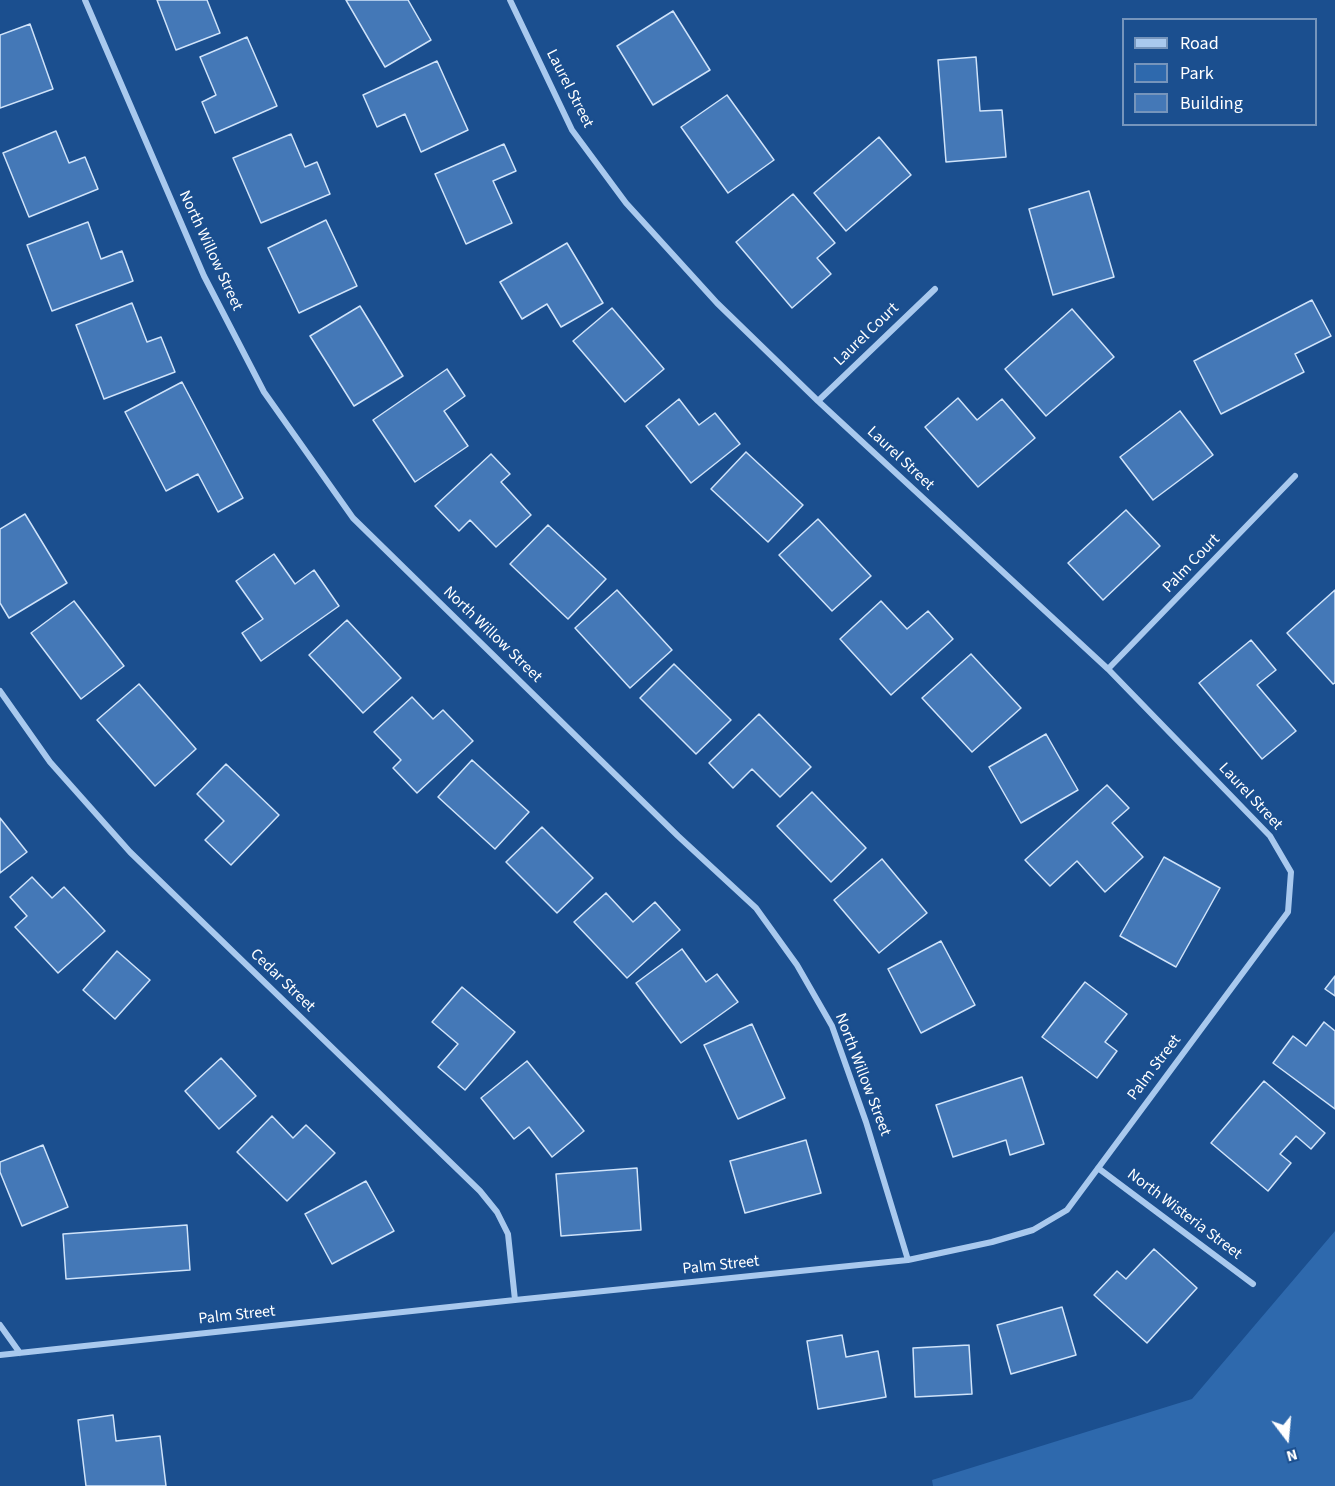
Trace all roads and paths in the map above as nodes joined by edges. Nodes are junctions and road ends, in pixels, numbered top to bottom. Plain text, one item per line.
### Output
1 (85, 0) edge
2 (510, 0) edge
3 (935, 289) dead end
4 (818, 401) junction
5 (1295, 476) dead end
6 (1108, 669) junction
7 (0, 691) edge
8 (1287, 912) joint
9 (1098, 1168) junction
10 (908, 1260) junction
11 (1253, 1284) dead end
12 (516, 1300) junction
13 (0, 1325) edge
14 (20, 1353) junction
15 (0, 1355) edge

1 - 10 street, North Willow Street
2 - 4 street, Laurel Street
3 - 4 street, Laurel Court
4 - 6 street, Laurel Street
5 - 6 street, Palm Court
6 - 8 street, Laurel Street
7 - 12 street, Cedar Street
8 - 9 street, Palm Street
9 - 10 street, Palm Street
9 - 11 street, North Wisteria Street
10 - 12 street, Palm Street
12 - 14 street, Palm Street
13 - 14 street
14 - 15 street, Palm Street

